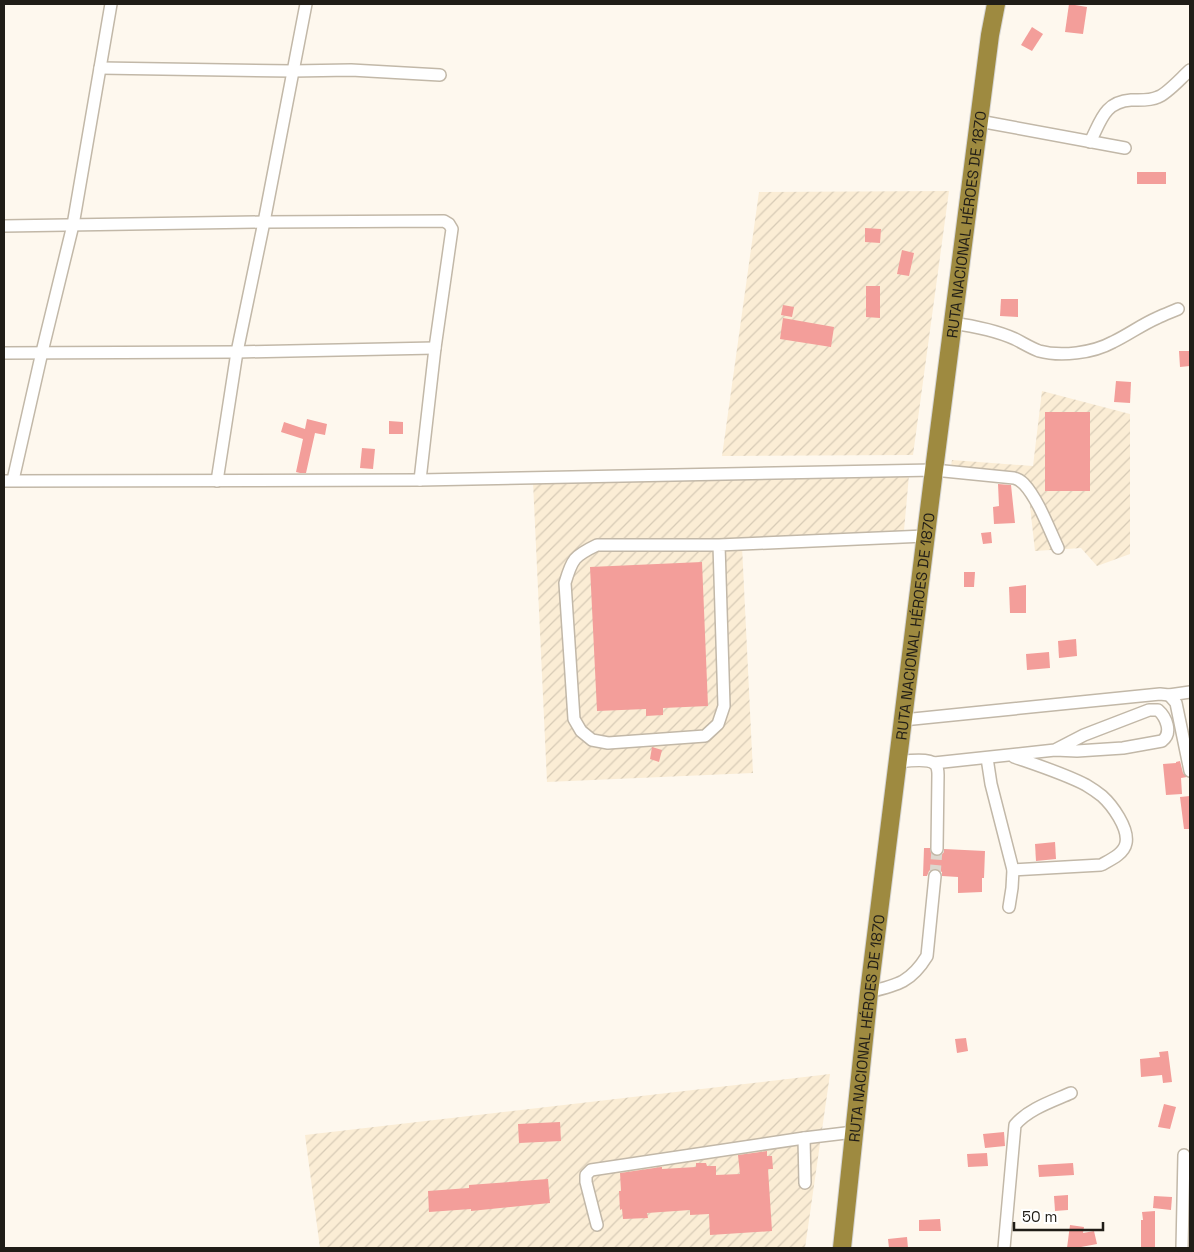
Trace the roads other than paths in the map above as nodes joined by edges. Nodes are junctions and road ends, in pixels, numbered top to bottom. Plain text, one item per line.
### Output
1 (111, 4) edge
2 (306, 4) edge
3 (996, 4) edge
4 (100, 68) junction
5 (1190, 70) edge
6 (292, 71) junction
7 (440, 75) dead end
8 (979, 122) junction
9 (1090, 142) junction
10 (1125, 148) dead end
11 (264, 222) junction
12 (73, 225) junction
13 (4, 226) edge
14 (1178, 309) dead end
15 (952, 323) junction
16 (435, 348) junction
17 (42, 352) junction
18 (237, 352) junction
19 (4, 353) edge
20 (934, 470) junction
21 (8, 480) edge
22 (420, 480) junction
23 (218, 481) junction
24 (926, 536) junction
25 (719, 545) junction
26 (1058, 548) dead end
27 (1190, 692) edge
28 (1169, 695) junction
29 (903, 720) junction
30 (1055, 750) junction
31 (1010, 756) junction
32 (986, 758) junction
33 (898, 762) junction
34 (934, 763) junction
35 (1190, 771) edge
36 (937, 849) tunnel mouth
37 (1013, 870) junction
38 (935, 876) tunnel mouth
39 (1009, 907) dead end
40 (869, 992) junction
41 (1071, 1093) dead end
42 (854, 1132) junction
43 (804, 1138) junction
44 (1184, 1154) dead end
45 (805, 1183) dead end
46 (597, 1225) dead end
47 (842, 1248) edge
48 (1004, 1248) edge
49 (1182, 1248) edge

1 - 4 street
2 - 6 street
3 - 8 highway, RUTA NACIONAL HÉROES DE 1870
4 - 6 street
4 - 12 street
5 - 9 street
6 - 7 street
6 - 11 street
8 - 9 street
8 - 15 highway, RUTA NACIONAL HÉROES DE 1870
9 - 10 street
11 - 12 street
11 - 16 street
11 - 18 street
12 - 13 street
12 - 17 street
14 - 15 street
15 - 20 highway, RUTA NACIONAL HÉROES DE 1870
16 - 18 street
16 - 22 street
17 - 18 street
17 - 19 street
17 - 21 street
18 - 23 street
20 - 22 street
20 - 24 highway, RUTA NACIONAL HÉROES DE 1870
20 - 26 street
21 - 23 street
22 - 23 street
24 - 25 street
24 - 29 highway, RUTA NACIONAL HÉROES DE 1870
25 - 25 street
27 - 28 street
28 - 29 street
28 - 35 street
29 - 33 highway, RUTA NACIONAL HÉROES DE 1870
30 - 30 street
30 - 31 street
31 - 32 street
31 - 37 street
32 - 34 street
32 - 37 street
33 - 34 street
33 - 40 highway, RUTA NACIONAL HÉROES DE 1870
34 - 36 street
37 - 39 street
38 - 40 street
40 - 42 highway, RUTA NACIONAL HÉROES DE 1870
41 - 48 street
42 - 43 street
42 - 47 highway, RUTA NACIONAL HÉROES DE 1870
43 - 45 street
43 - 46 street
44 - 49 street

